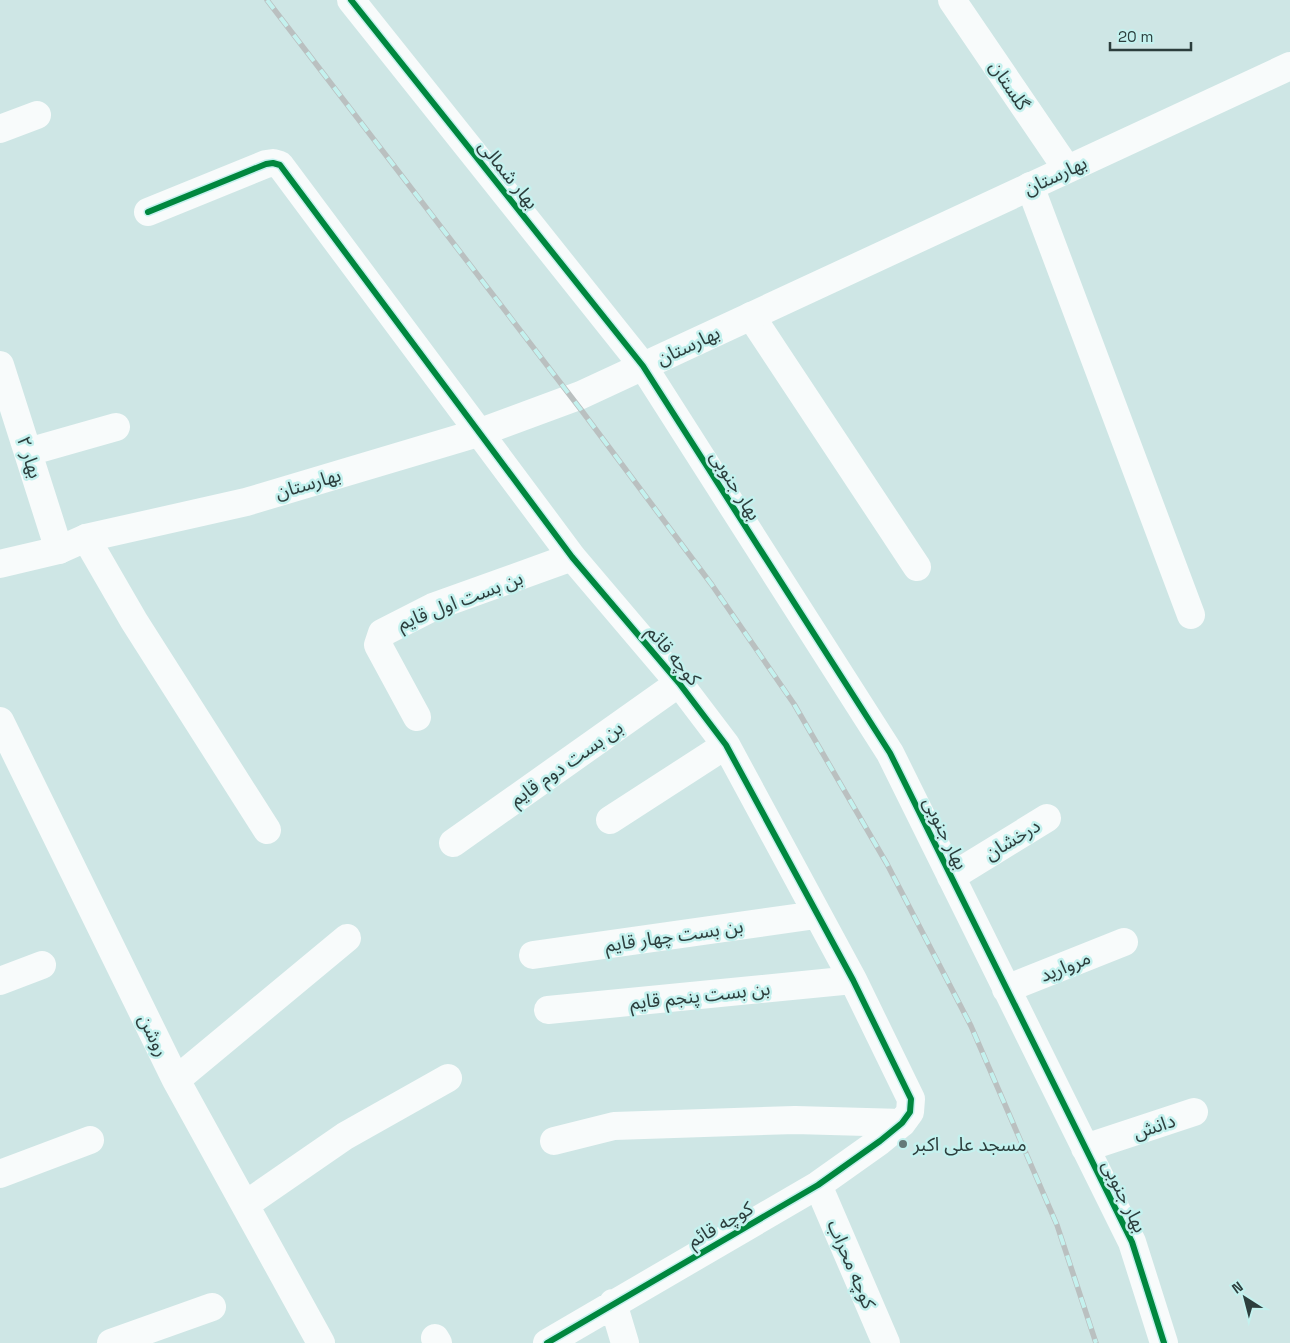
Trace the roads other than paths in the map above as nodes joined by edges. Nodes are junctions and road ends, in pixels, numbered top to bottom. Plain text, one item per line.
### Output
1 (351, 0) edge
2 (952, 0) edge
3 (1290, 66) edge
4 (37, 115) dead end
5 (0, 129) edge
6 (1067, 169) junction
7 (1030, 186) junction
8 (148, 212) dead end
9 (751, 316) junction
10 (0, 365) edge
11 (643, 366) junction
12 (116, 428) dead end
13 (481, 432) junction
14 (28, 452) junction
15 (86, 538) junction
16 (59, 550) junction
17 (572, 557) junction
18 (0, 564) edge
19 (917, 567) dead end
20 (1191, 615) dead end
21 (678, 683) junction
22 (417, 717) dead end
23 (0, 721) edge
24 (726, 745) junction
25 (1047, 818) dead end
26 (610, 820) dead end
27 (267, 830) dead end
28 (453, 843) dead end
29 (951, 876) junction
30 (816, 915) junction
31 (348, 938) dead end
32 (1124, 942) dead end
33 (533, 955) dead end
34 (42, 965) dead end
35 (0, 980) edge
36 (853, 980) junction
37 (1006, 989) junction
38 (548, 1010) dead end
39 (448, 1078) dead end
40 (176, 1080) junction
41 (1194, 1112) dead end
42 (902, 1123) junction
43 (90, 1140) dead end
44 (554, 1141) dead end
45 (1085, 1148) junction
46 (0, 1174) edge
47 (818, 1185) junction
48 (245, 1205) junction
49 (614, 1303) junction
50 (212, 1308) dead end
51 (111, 1343) edge
52 (321, 1343) edge
53 (547, 1343) edge
54 (625, 1343) edge
55 (886, 1343) edge
56 (1164, 1343) edge

1 - 11 street, بهار شمالی
2 - 6 street, گلستان
3 - 6 street, بهارستان
4 - 5 street
6 - 7 street, بهارستان
7 - 9 street, بهارستان
7 - 20 street
8 - 13 street, کوچه قائم
9 - 11 street, بهارستان
9 - 19 street
10 - 14 street, بهار ۲
11 - 13 street, بهارستان
11 - 29 street, بهار جنوبی
12 - 14 street
13 - 15 street, بهارستان
13 - 17 street, کوچه قائم
14 - 16 street, بهار ۲
15 - 16 street, بهارستان
15 - 27 street
16 - 18 street, بهارستان
17 - 21 street, کوچه قائم
17 - 22 street, بن بست اول قایم
21 - 24 street, کوچه قائم
21 - 28 street, بن بست دوم قایم
23 - 40 street, روشن
24 - 26 street
24 - 30 street, کوچه قائم
25 - 29 street, درخشان
29 - 37 street, بهار جنوبی
30 - 33 street, بن بست چهار قایم
30 - 36 street, کوچه قائم
31 - 40 street
32 - 37 street, مروارید
34 - 35 street
36 - 38 street, بن بست پنجم قایم
36 - 42 street, کوچه قائم
37 - 45 street, بهار جنوبی
39 - 48 street
40 - 48 street, روشن
41 - 45 street, دانش
42 - 44 street
42 - 47 street, کوچه قائم
43 - 46 street
45 - 56 street, بهار جنوبی
47 - 49 street, کوچه قائم
47 - 55 street, کوچه محراب
48 - 52 street, روشن
49 - 53 street, کوچه قائم
49 - 54 street
50 - 51 street

